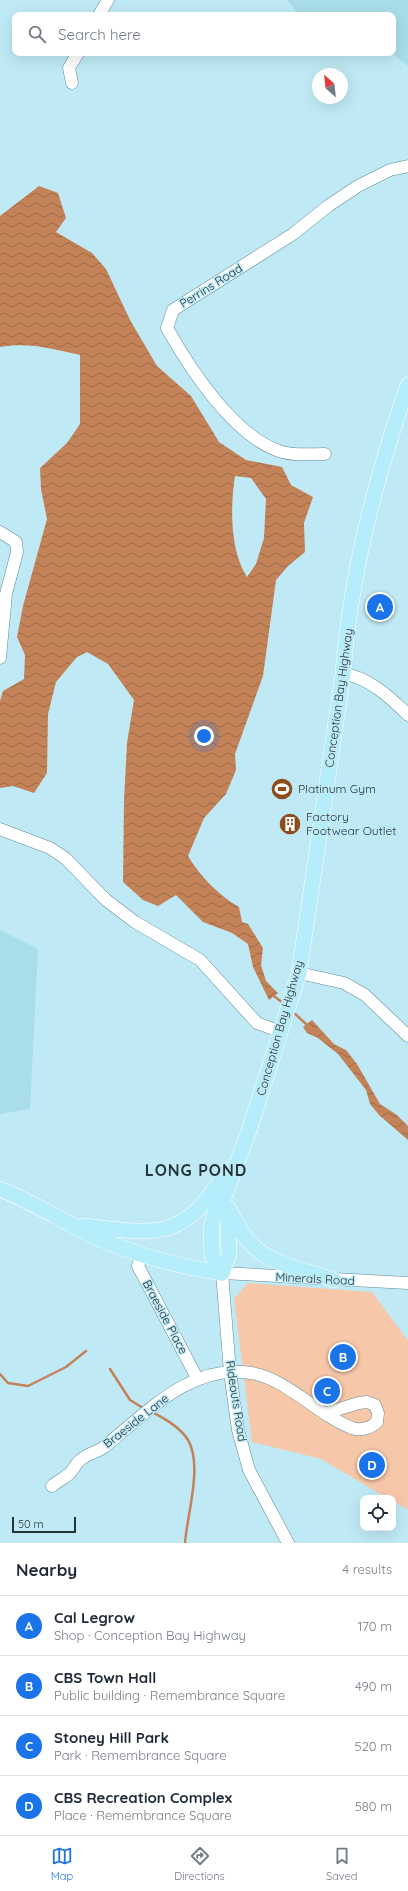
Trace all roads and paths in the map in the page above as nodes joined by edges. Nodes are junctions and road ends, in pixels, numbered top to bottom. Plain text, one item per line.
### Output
1 (108, 0) edge
2 (101, 12) edge
3 (76, 56) edge
4 (72, 83) dead end
5 (408, 166) edge
6 (408, 385) edge
7 (325, 454) dead end
8 (0, 532) edge
9 (0, 658) edge
10 (343, 674) junction
11 (408, 715) edge
12 (0, 829) edge
13 (299, 973) junction
14 (282, 1029) junction
15 (408, 1036) edge
16 (245, 1138) junction
17 (0, 1189) edge
18 (226, 1202) junction
19 (75, 1226) junction
20 (142, 1254) junction
21 (222, 1273) junction
22 (334, 1280) junction
23 (408, 1283) edge
24 (230, 1372) junction
25 (197, 1378) junction
26 (326, 1413) dead end
27 (52, 1486) dead end
28 (288, 1543) edge

1 - 2 street
3 - 4 street
5 - 7 street, Perrins Road
6 - 10 main road, Conception Bay Highway
8 - 9 street
10 - 11 street
10 - 13 main road, Conception Bay Highway
12 - 14 street
13 - 14 main road, Conception Bay Highway
13 - 15 street
14 - 16 main road, Conception Bay Highway
16 - 18 main road, Conception Bay Highway
16 - 19 main road
17 - 19 main road
18 - 21 main road, Conception Bay Highway
18 - 22 main road
19 - 20 main road
20 - 21 main road
20 - 25 street, Braeside Place
21 - 22 street, Minerals Road
21 - 24 street, Rideouts Road
22 - 23 street, Minerals Road
24 - 25 street, Braeside Lane
24 - 26 street, Braeside Lane
24 - 28 street, Rideouts Road
25 - 27 street, Braeside Lane

